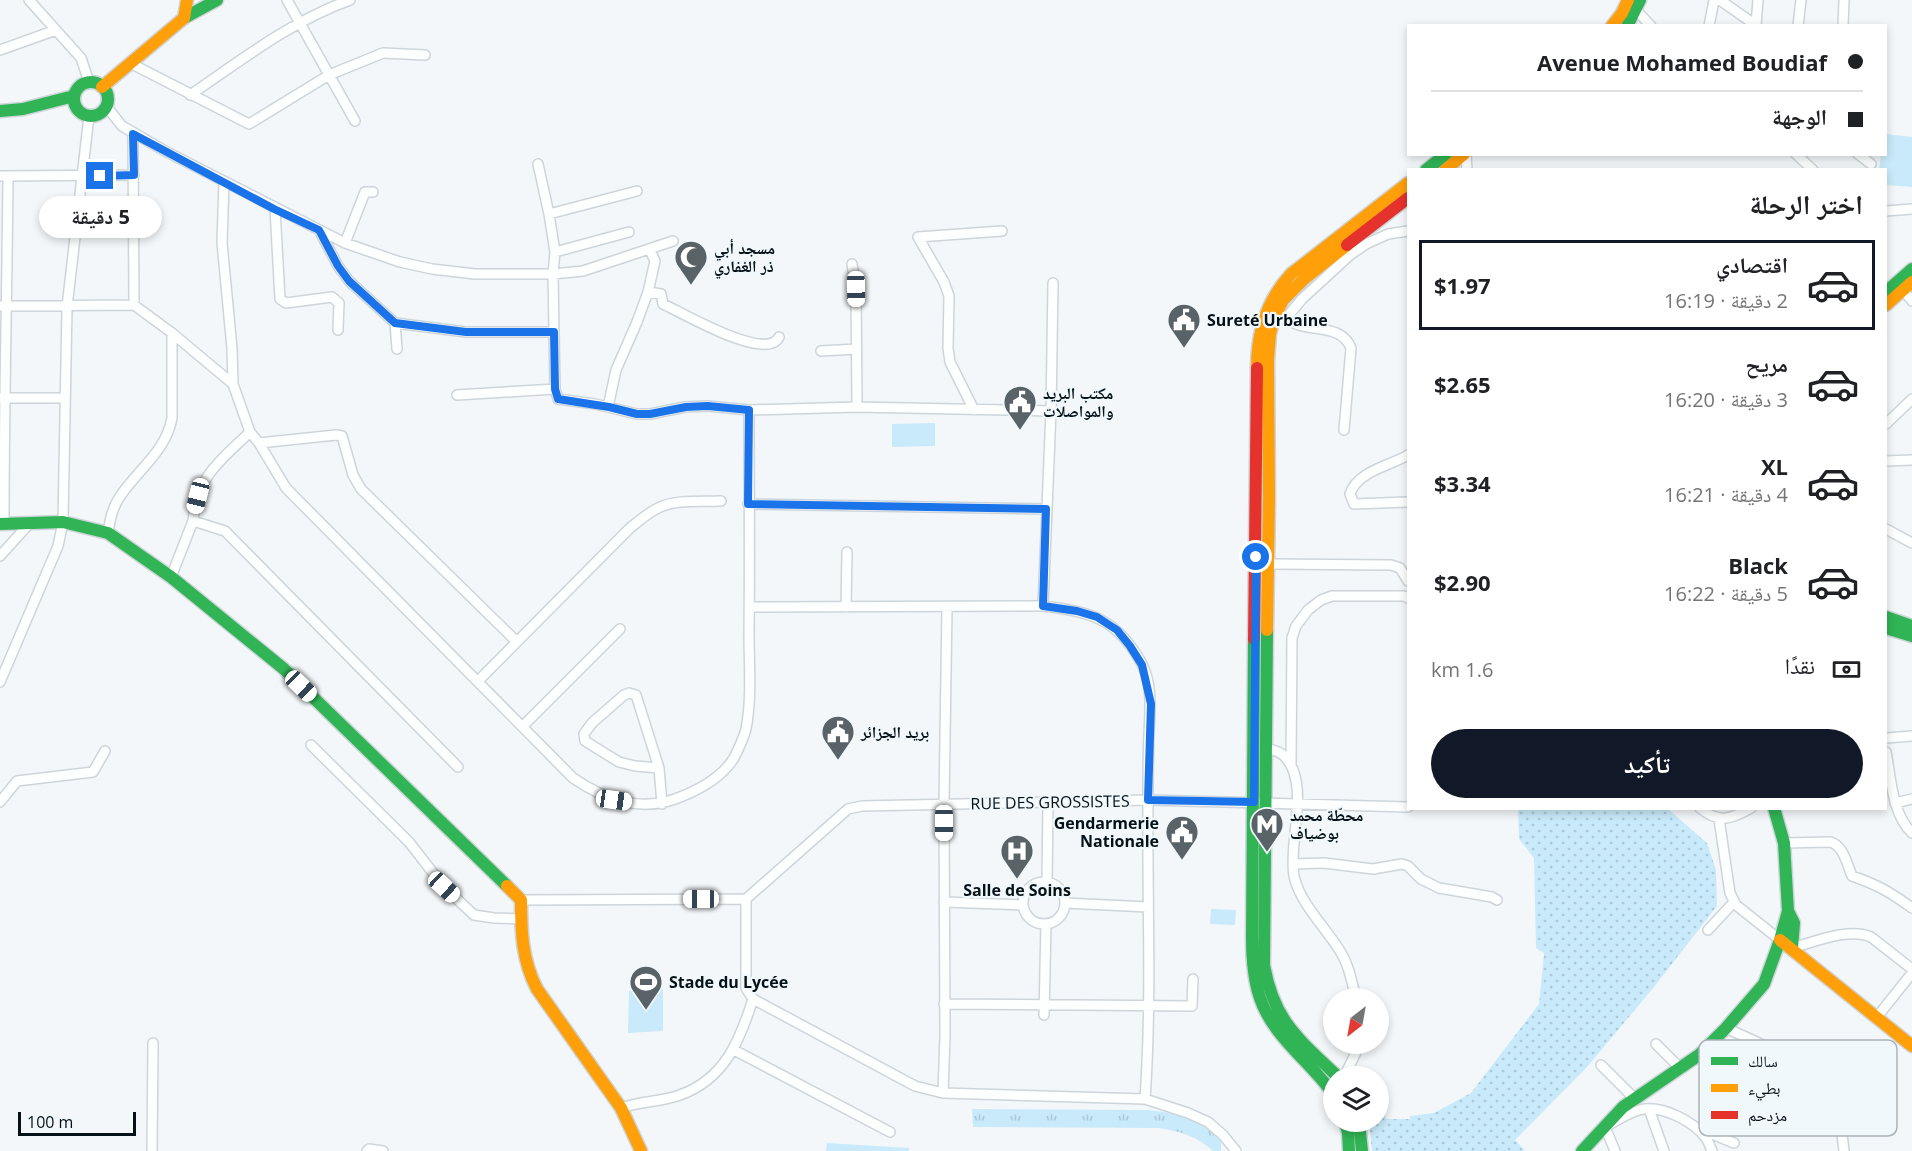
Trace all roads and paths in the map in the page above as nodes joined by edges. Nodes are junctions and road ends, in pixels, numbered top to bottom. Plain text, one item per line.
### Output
1 (29, 0) edge
2 (187, 0) edge
3 (217, 0) edge
4 (287, 0) edge
5 (350, 0) edge
6 (1628, 0) edge
7 (1714, 0) edge
8 (1720, 0) edge
9 (1758, 0) edge
10 (1801, 0) edge
11 (1844, 0) edge
12 (1638, 5) edge
13 (184, 18) junction
14 (301, 23) junction
15 (1614, 24) edge
16 (1628, 24) edge
17 (1650, 24) edge
18 (1709, 24) edge
19 (1756, 24) edge
20 (1757, 24) edge
21 (1798, 24) edge
22 (1843, 24) edge
23 (56, 30) junction
24 (0, 50) edge
25 (425, 55) dead end
26 (130, 63) junction
27 (329, 75) junction
28 (88, 82) junction
29 (102, 87) junction
30 (190, 95) junction
31 (74, 96) junction
32 (106, 106) junction
33 (0, 111) edge
34 (89, 116) junction
35 (355, 122) dead end
36 (133, 134) junction
37 (1444, 156) edge
38 (1462, 156) edge
39 (1798, 156) edge
40 (1861, 156) edge
41 (538, 164) dead end
42 (1871, 164) dead end
43 (1428, 168) edge
44 (1448, 168) edge
45 (1810, 168) edge
46 (134, 175) junction
47 (4, 176) edge
48 (82, 176) junction
49 (224, 182) junction
50 (1407, 184) edge
51 (637, 191) dead end
52 (373, 192) dead end
53 (1407, 199) edge
54 (274, 209) junction
55 (1912, 209) edge
56 (1887, 211) edge
57 (549, 214) junction
58 (319, 230) junction
59 (1002, 231) dead end
60 (1407, 231) edge
61 (629, 232) dead end
62 (673, 242) dead end
63 (345, 243) junction
64 (650, 250) junction
65 (555, 252) junction
66 (852, 264) dead end
67 (1912, 269) edge
68 (553, 274) junction
69 (1053, 283) dead end
70 (1908, 286) edge
71 (1887, 291) edge
72 (648, 292) junction
73 (1912, 301) edge
74 (1887, 304) edge
75 (134, 305) junction
76 (4, 306) edge
77 (67, 307) junction
78 (1272, 317) junction
79 (395, 323) junction
80 (338, 330) dead end
81 (554, 332) junction
82 (172, 333) junction
83 (779, 337) dead end
84 (397, 349) dead end
85 (856, 349) junction
86 (821, 351) dead end
87 (233, 384) junction
88 (555, 389) junction
89 (457, 395) dead end
90 (2, 398) edge
91 (65, 398) junction
92 (1912, 399) edge
93 (609, 407) junction
94 (857, 408) junction
95 (749, 410) junction
96 (974, 410) junction
97 (1051, 411) junction
98 (1887, 423) edge
99 (1344, 430) dead end
100 (250, 432) junction
101 (259, 443) junction
102 (1407, 456) edge
103 (1912, 460) edge
104 (1887, 461) edge
105 (1398, 462) junction
106 (1407, 465) edge
107 (721, 501) dead end
108 (1407, 502) edge
109 (748, 504) junction
110 (1046, 509) junction
111 (193, 521) junction
112 (63, 522) junction
113 (2, 524) edge
114 (29, 524) junction
115 (1887, 530) edge
116 (108, 533) junction
117 (1912, 543) edge
118 (848, 552) dead end
119 (0, 556) edge
120 (1267, 564) junction
121 (171, 577) junction
122 (1407, 579) edge
123 (1407, 598) edge
124 (1043, 606) junction
125 (750, 607) junction
126 (846, 607) junction
127 (947, 607) junction
128 (1887, 617) edge
129 (1912, 626) edge
130 (1887, 628) edge
131 (620, 629) dead end
132 (1912, 636) edge
133 (516, 641) junction
134 (478, 681) junction
135 (0, 682) edge
136 (523, 726) junction
137 (1912, 736) edge
138 (1887, 738) edge
139 (311, 745) dead end
140 (1266, 748) junction
141 (105, 751) dead end
142 (1887, 758) edge
143 (458, 767) dead end
144 (1292, 767) junction
145 (659, 768) junction
146 (1912, 798) edge
147 (1148, 800) junction
148 (0, 802) edge
149 (1259, 802) junction
150 (1297, 803) junction
151 (1895, 803) junction
152 (662, 804) junction
153 (944, 804) junction
154 (1048, 804) junction
155 (1407, 807) edge
156 (1703, 810) edge
157 (1747, 810) edge
158 (1775, 810) edge
159 (1719, 819) junction
160 (1912, 833) edge
161 (1784, 843) junction
162 (1293, 864) junction
163 (1047, 882) junction
164 (746, 899) junction
165 (521, 900) junction
166 (1497, 900) dead end
167 (944, 902) junction
168 (1734, 902) junction
169 (1065, 903) junction
170 (1022, 905) junction
171 (1148, 907) junction
172 (1912, 908) edge
173 (1788, 912) junction
174 (521, 919) junction
175 (1046, 924) junction
176 (1708, 930) dead end
177 (1780, 940) junction
178 (1792, 948) junction
179 (1912, 971) edge
180 (1192, 979) dead end
181 (1353, 988) edge
182 (753, 999) junction
183 (944, 1004) junction
184 (1046, 1004) junction
185 (1148, 1005) junction
186 (1044, 1015) dead end
187 (1877, 1017) junction
188 (1726, 1028) junction
189 (1714, 1040) edge
190 (1751, 1040) edge
191 (153, 1043) dead end
192 (1656, 1044) dead end
193 (1912, 1046) edge
194 (734, 1050) junction
195 (1699, 1055) edge
196 (1601, 1065) dead end
197 (1327, 1066) edge
198 (1681, 1069) junction
199 (1323, 1080) edge
200 (943, 1093) junction
201 (1145, 1099) junction
202 (1635, 1100) junction
203 (621, 1108) junction
204 (1649, 1109) junction
205 (1605, 1127) junction
206 (1696, 1127) junction
207 (1699, 1128) edge
208 (1699, 1131) edge
209 (890, 1132) dead end
210 (1348, 1132) edge
211 (1360, 1132) edge
212 (1704, 1136) edge
213 (1717, 1136) edge
214 (1842, 1136) edge
215 (1734, 1143) dead end
216 (152, 1151) edge
217 (367, 1151) edge
218 (383, 1151) edge
219 (641, 1151) edge
220 (1236, 1151) edge
221 (1349, 1151) edge
222 (1362, 1151) edge
223 (1582, 1151) edge
224 (1615, 1151) edge
225 (1664, 1151) edge
226 (1712, 1151) edge
227 (1844, 1151) edge

1 - 23 street
2 - 13 main road
3 - 13 main road
4 - 14 street
5 - 14 street
6 - 15 main road
7 - 18 street
8 - 19 street
9 - 20 street
10 - 21 street
11 - 22 street
12 - 16 main road
12 - 17 street
13 - 26 main road
14 - 27 street
14 - 30 street
23 - 24 street
23 - 28 street
25 - 27 street
26 - 29 main road
26 - 30 street
27 - 30 street
27 - 35 street
28 - 29 main road
28 - 31 main road
29 - 32 main road
31 - 33 main road
31 - 34 main road
32 - 34 main road
32 - 36 street
34 - 48 street
36 - 46 street
36 - 49 street
37 - 43 main road
38 - 44 main road
39 - 45 street
40 - 42 street
41 - 57 street
46 - 48 street
46 - 75 street
47 - 48 street
47 - 76 street
48 - 77 street
49 - 54 street
49 - 87 street
50 - 78 main road
51 - 57 street
52 - 63 street
53 - 78 main road
54 - 58 street
54 - 80 street
55 - 56 street
57 - 65 street
58 - 63 street
58 - 79 street
59 - 96 street
60 - 78 street
61 - 65 street
62 - 64 street
63 - 68 street
64 - 68 street
64 - 72 street
65 - 68 street
66 - 85 street
67 - 71 main road
68 - 81 street
69 - 97 street
70 - 73 street
70 - 74 main road
72 - 83 street
72 - 93 street
75 - 77 street
75 - 82 street
76 - 77 street
76 - 90 street
77 - 91 street
78 - 99 street
78 - 120 main road
78 - 149 main road
79 - 81 street
79 - 84 street
81 - 88 street
82 - 87 street
82 - 116 street
85 - 86 street
85 - 94 street
87 - 100 street
88 - 89 street
88 - 93 street
90 - 91 street
90 - 113 street
91 - 112 street
92 - 98 street
93 - 95 street
94 - 95 street
94 - 96 street
95 - 109 street
96 - 97 street
97 - 110 street
100 - 101 street
100 - 111 street
101 - 133 street
101 - 134 street
102 - 105 street
103 - 104 street
105 - 106 street
105 - 108 street
107 - 133 street
109 - 110 street
109 - 125 street
110 - 124 street
111 - 121 street
111 - 143 street
112 - 114 main road
112 - 116 main road
112 - 135 street
113 - 114 main road
114 - 119 street
115 - 117 street
116 - 121 main road
118 - 126 street
120 - 122 street
120 - 140 main road
121 - 165 main road
123 - 144 street
124 - 127 street
124 - 147 street
125 - 126 street
125 - 152 street
126 - 127 street
127 - 153 street
128 - 129 main road
130 - 132 main road
131 - 136 street
133 - 134 street
134 - 136 street
136 - 152 street
137 - 138 street
139 - 174 street
140 - 144 street
140 - 149 main road
141 - 148 street
142 - 151 street
144 - 150 street
145 - 145 street
145 - 152 street
146 - 151 street
147 - 149 street, RUE DES GROSSISTES
147 - 154 street, RUE DES GROSSISTES
147 - 171 street
149 - 150 street, RUE DES GROSSISTES
149 - 197 main road
149 - 199 main road
150 - 155 street, RUE DES GROSSISTES
150 - 162 street
151 - 160 street
153 - 154 street, RUE DES GROSSISTES
153 - 164 street, RUE DES GROSSISTES
153 - 167 street
154 - 163 street
156 - 159 street
157 - 159 street
158 - 161 main road
159 - 168 street
161 - 172 street
161 - 173 main road
162 - 166 street
162 - 181 street
163 - 169 street
163 - 170 street
164 - 165 street
164 - 182 street
165 - 174 main road
167 - 170 street
167 - 183 street
168 - 176 street
168 - 177 street
169 - 171 street
169 - 175 street
170 - 175 street
171 - 185 street
173 - 177 main road
173 - 178 main road
174 - 203 main road
175 - 184 street
177 - 178 main road
177 - 188 main road
178 - 179 street
178 - 187 main road
179 - 187 street
180 - 185 street
182 - 194 street
182 - 200 street
183 - 184 street
183 - 200 street
184 - 185 street
184 - 186 street
185 - 201 street
187 - 193 main road
188 - 189 main road
188 - 190 street
191 - 216 street
192 - 198 street
194 - 203 street
194 - 209 street
195 - 198 main road
196 - 202 street
198 - 202 main road
200 - 201 street
201 - 220 street
202 - 205 main road
203 - 219 main road
204 - 205 street
204 - 206 street
204 - 225 street
205 - 223 main road
205 - 224 street
206 - 207 street
206 - 208 street
210 - 221 main road
211 - 222 main road
212 - 226 street
213 - 215 street
214 - 227 street
217 - 218 street

